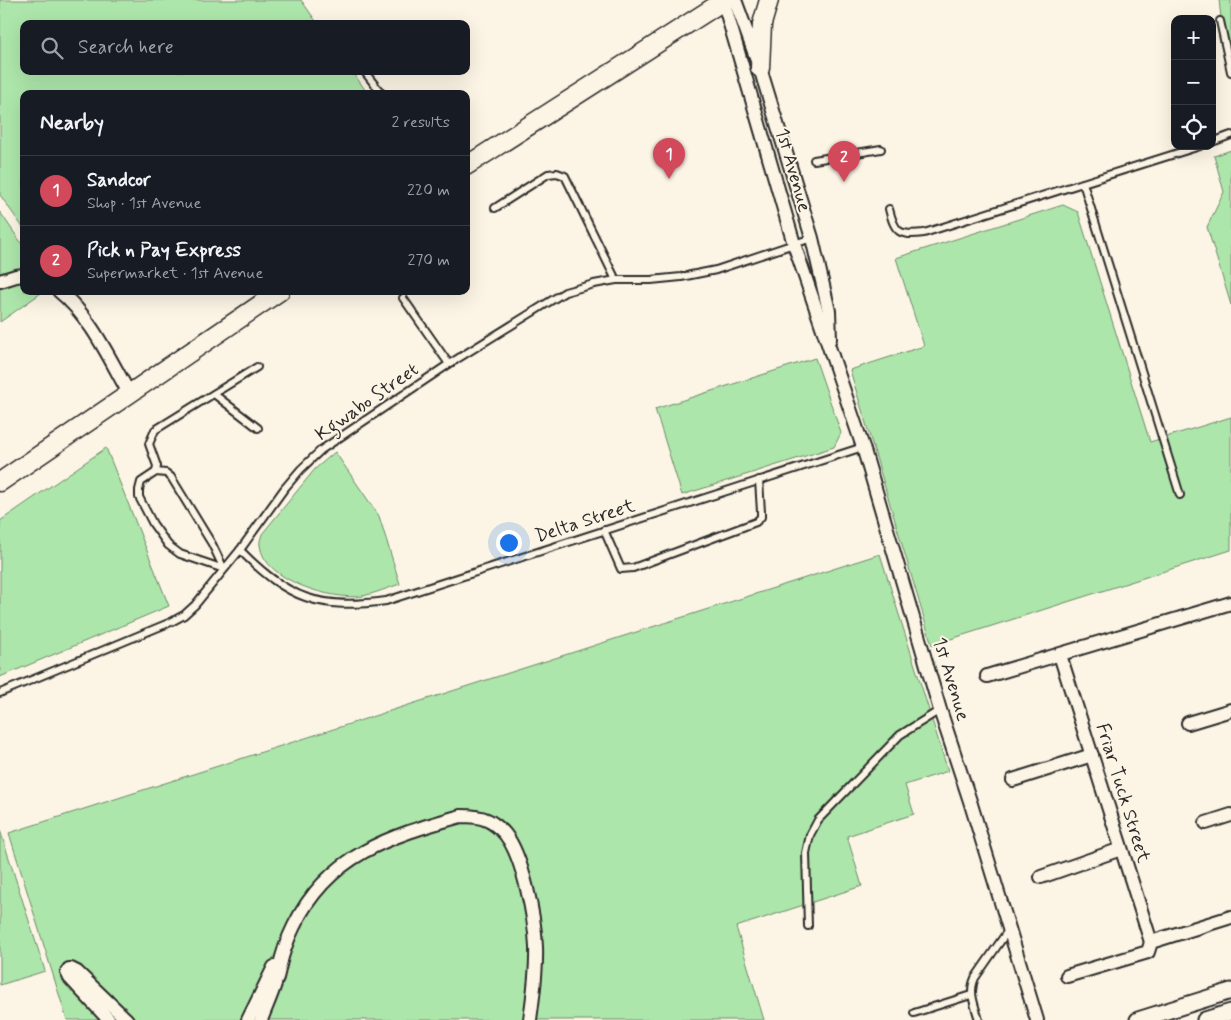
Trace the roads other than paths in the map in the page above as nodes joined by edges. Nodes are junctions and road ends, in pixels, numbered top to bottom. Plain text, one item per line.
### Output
1 (726, 0) edge
2 (769, 0) edge
3 (1220, 21) dead end
4 (760, 68) junction
5 (1231, 72) edge
6 (367, 75) edge
7 (379, 90) edge
8 (1231, 135) edge
9 (1216, 141) edge
10 (881, 148) dead end
11 (1187, 150) edge
12 (814, 160) dead end
13 (470, 163) edge
14 (1083, 183) junction
15 (495, 208) dead end
16 (889, 209) dead end
17 (812, 238) junction
18 (794, 244) junction
19 (20, 276) edge
20 (616, 280) junction
21 (0, 281) edge
22 (64, 295) edge
23 (274, 295) edge
24 (403, 298) dead end
25 (831, 349) junction
26 (449, 364) junction
27 (257, 367) dead end
28 (129, 393) junction
29 (214, 394) junction
30 (258, 428) dead end
31 (863, 447) junction
32 (156, 472) junction
33 (759, 480) junction
34 (0, 482) edge
35 (1180, 495) dead end
36 (604, 530) junction
37 (240, 550) junction
38 (224, 569) junction
39 (1231, 603) edge
40 (1060, 655) junction
41 (987, 676) dead end
42 (0, 693) edge
43 (940, 710) junction
44 (1231, 710) edge
45 (1188, 722) dead end
46 (1092, 755) junction
47 (1012, 780) dead end
48 (1231, 815) edge
49 (1206, 823) dead end
50 (1121, 849) junction
51 (1041, 877) dead end
52 (1231, 917) edge
53 (808, 926) dead end
54 (1009, 929) junction
55 (1151, 942) junction
56 (280, 959) junction
57 (1067, 976) dead end
58 (1231, 991) edge
59 (971, 995) junction
60 (1231, 1012) edge
61 (914, 1014) dead end
62 (110, 1020) edge
63 (126, 1020) edge
64 (248, 1020) edge
65 (261, 1020) edge
66 (530, 1020) edge
67 (979, 1020) edge
68 (1037, 1020) edge
69 (1138, 1020) edge
70 (1204, 1020) edge

1 - 4 street, 1st Avenue
1 - 13 main road
1 - 18 street, 1st Avenue
2 - 4 main road
3 - 5 lane
4 - 17 street, 1st Avenue
6 - 7 lane
8 - 9 lane
10 - 12 lane
11 - 14 lane
14 - 16 lane
14 - 35 lane
15 - 20 lane
17 - 18 lane, Kgwabo Street
17 - 25 street, 1st Avenue
18 - 20 lane, Kgwabo Street
18 - 25 street, 1st Avenue
19 - 21 street
20 - 26 lane, Kgwabo Street
22 - 28 street
23 - 28 main road
24 - 26 lane
25 - 31 street, 1st Avenue
26 - 37 lane, Kgwabo Street
27 - 29 lane
28 - 34 main road
29 - 30 lane
29 - 32 lane
31 - 33 lane, Delta Street
31 - 43 street, 1st Avenue
32 - 38 lane
32 - 38 lane
33 - 36 lane, Delta Street
33 - 36 lane
36 - 37 lane, Delta Street
37 - 38 lane, Kgwabo Street
38 - 42 lane, Kgwabo Street
39 - 40 street
40 - 41 street
40 - 46 street, Friar Tuck Street
43 - 53 lane
43 - 54 street, 1st Avenue
44 - 45 street
46 - 47 street
46 - 50 street, Friar Tuck Street
48 - 49 street
50 - 51 street
50 - 55 street, Friar Tuck Street
52 - 55 street
54 - 59 lane
54 - 68 street, 1st Avenue
55 - 57 street
56 - 64 street
56 - 65 street
56 - 66 street
58 - 69 street
59 - 61 lane
59 - 67 lane
60 - 70 street
62 - 63 street

